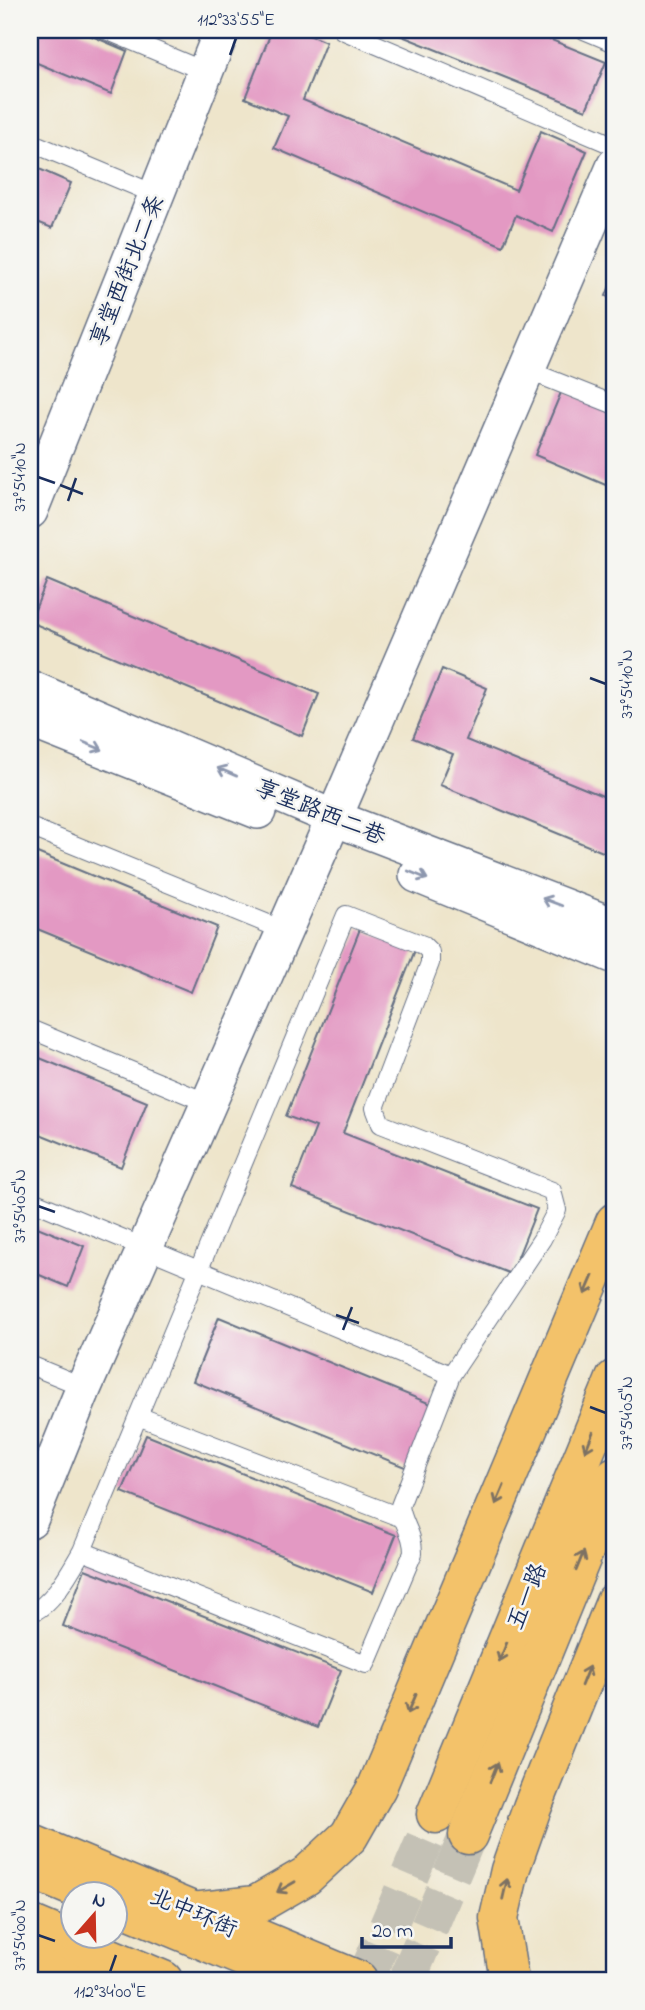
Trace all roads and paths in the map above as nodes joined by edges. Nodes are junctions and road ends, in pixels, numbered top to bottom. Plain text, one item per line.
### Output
1 (106, 30) edge
2 (222, 30) edge
3 (342, 30) edge
4 (584, 30) edge
5 (615, 43) edge
6 (206, 72) junction
7 (30, 142) edge
8 (615, 146) edge
9 (615, 165) edge
10 (157, 195) junction
11 (607, 209) edge
12 (527, 369) junction
13 (615, 405) edge
14 (30, 511) edge
15 (30, 688) edge
16 (30, 720) edge
17 (30, 827) edge
18 (329, 827) junction
19 (615, 926) edge
20 (284, 930) junction
21 (615, 957) edge
22 (30, 1029) edge
23 (208, 1102) junction
24 (30, 1200) edge
25 (615, 1222) edge
26 (144, 1248) junction
27 (198, 1271) junction
28 (30, 1365) edge
29 (451, 1375) junction
30 (615, 1379) edge
31 (84, 1387) junction
32 (138, 1416) junction
33 (615, 1476) edge
34 (32, 1510) edge
35 (402, 1518) junction
36 (82, 1551) junction
37 (615, 1602) edge
38 (30, 1613) edge
39 (436, 1814) tunnel mouth
40 (468, 1835) tunnel mouth
41 (30, 1843) edge
42 (69, 1860) junction
43 (30, 1869) edge
44 (88, 1881) edge
45 (60, 1882) edge
46 (130, 1910) edge
47 (192, 1912) junction
48 (30, 1924) edge
49 (30, 1951) edge
50 (97, 1980) edge
51 (163, 1980) edge
52 (299, 1980) edge
53 (358, 1980) edge
54 (509, 1980) edge

1 - 6 lane
2 - 6 street, 享堂西街北二条
3 - 8 lane
4 - 5 lane
6 - 10 street, 享堂西街北二条
7 - 10 lane
9 - 11 street
10 - 14 street, 享堂西街北二条
11 - 12 street
12 - 13 lane
12 - 18 street
18 -> 15 street, 享堂路西二巷
16 -> 18 street, 享堂路西二巷
17 - 20 lane
19 -> 18 street, 享堂路西二巷
18 - 20 street
18 -> 21 street, 享堂路西二巷
20 - 23 street
22 - 23 lane
23 - 26 street
24 - 26 lane
25 -> 47 main road
26 - 27 lane
26 - 31 street
27 - 29 lane
27 - 29 lane
27 - 32 lane
28 - 31 lane
29 - 35 lane
30 -> 39 main road, 五一路
31 - 34 street
32 - 35 lane
32 - 36 lane
40 -> 33 main road
35 - 36 lane
36 - 38 lane
54 -> 37 main road
41 - 42 main road, 北中环街
42 - 44 main road
42 - 47 main road, 北中环街
43 - 45 main road
46 - 52 main road, 北中环街
47 - 53 main road, 北中环街
48 - 51 main road
49 - 50 main road

